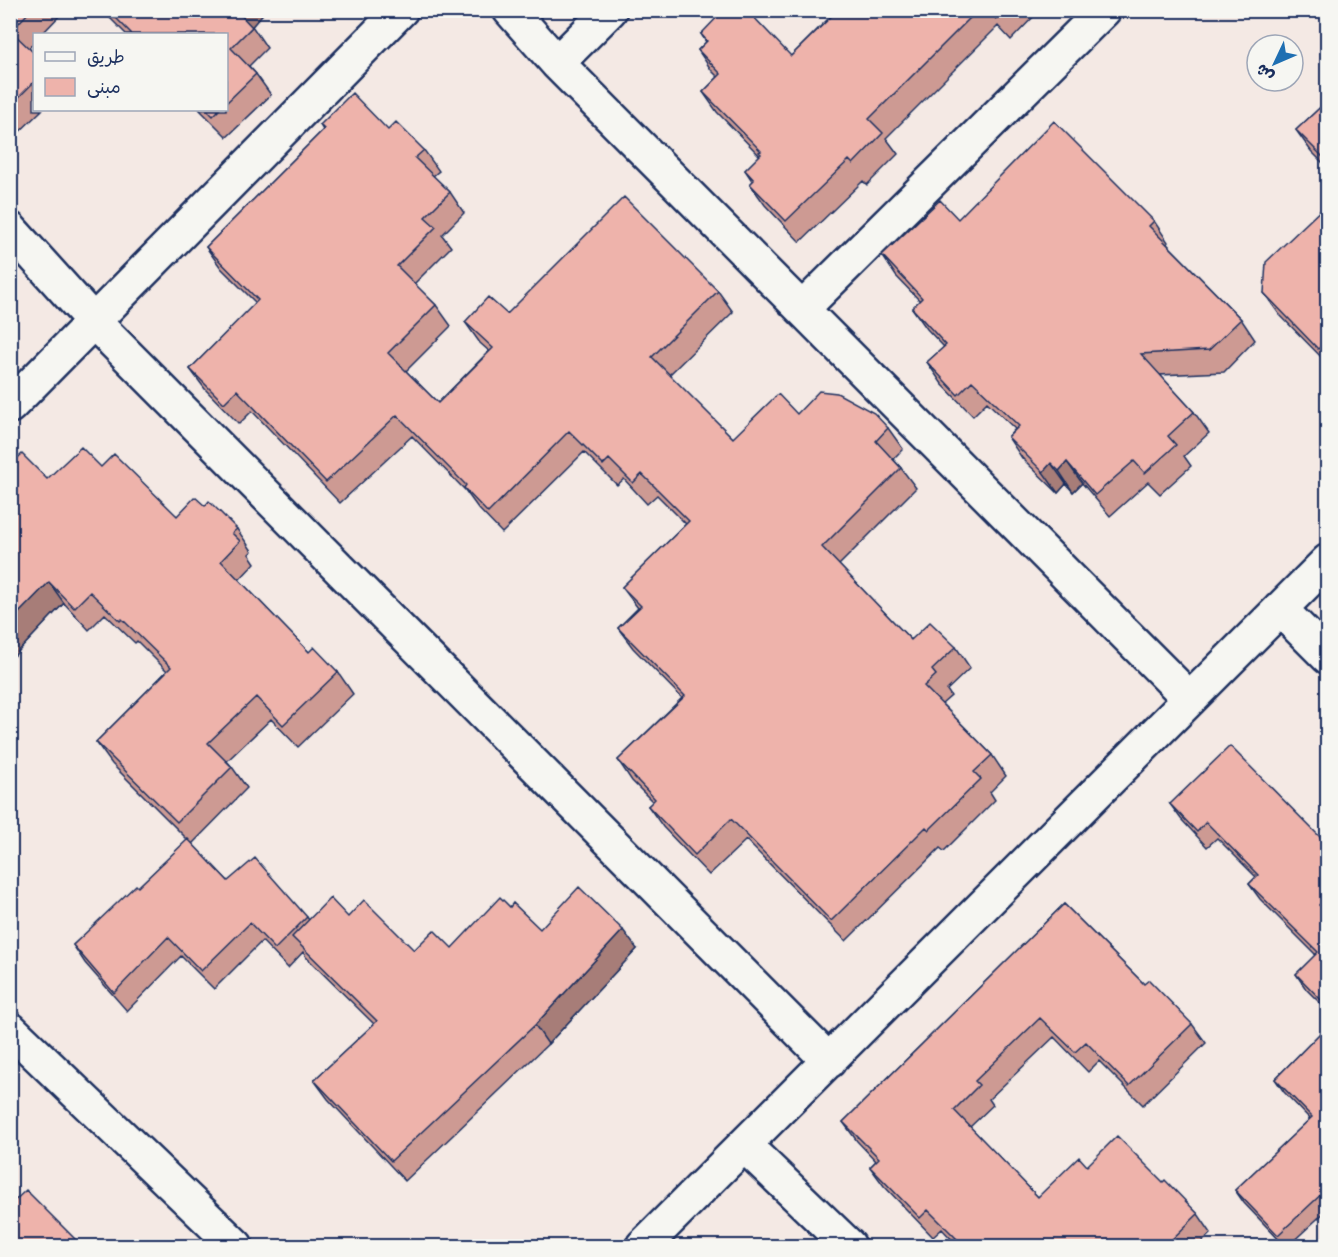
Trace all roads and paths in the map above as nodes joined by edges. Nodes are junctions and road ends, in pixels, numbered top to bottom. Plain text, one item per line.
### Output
1 (401, 10) edge
2 (510, 10) edge
3 (610, 10) edge
4 (1104, 10) edge
5 (557, 63) junction
6 (10, 230) edge
7 (802, 309) junction
8 (94, 321) junction
9 (10, 406) edge
10 (1328, 561) edge
11 (1280, 609) junction
12 (1328, 657) edge
13 (1190, 699) junction
14 (10, 1029) edge
15 (829, 1061) junction
16 (744, 1145) junction
17 (236, 1246) edge
18 (644, 1246) edge
19 (849, 1246) edge

1 - 8 street
2 - 5 street
3 - 5 street
4 - 7 street
5 - 7 street
6 - 8 street
7 - 13 street
8 - 9 street
8 - 15 street
10 - 11 street
11 - 12 street
11 - 13 street
13 - 15 street
14 - 17 street
15 - 16 street
16 - 18 street
16 - 19 street

